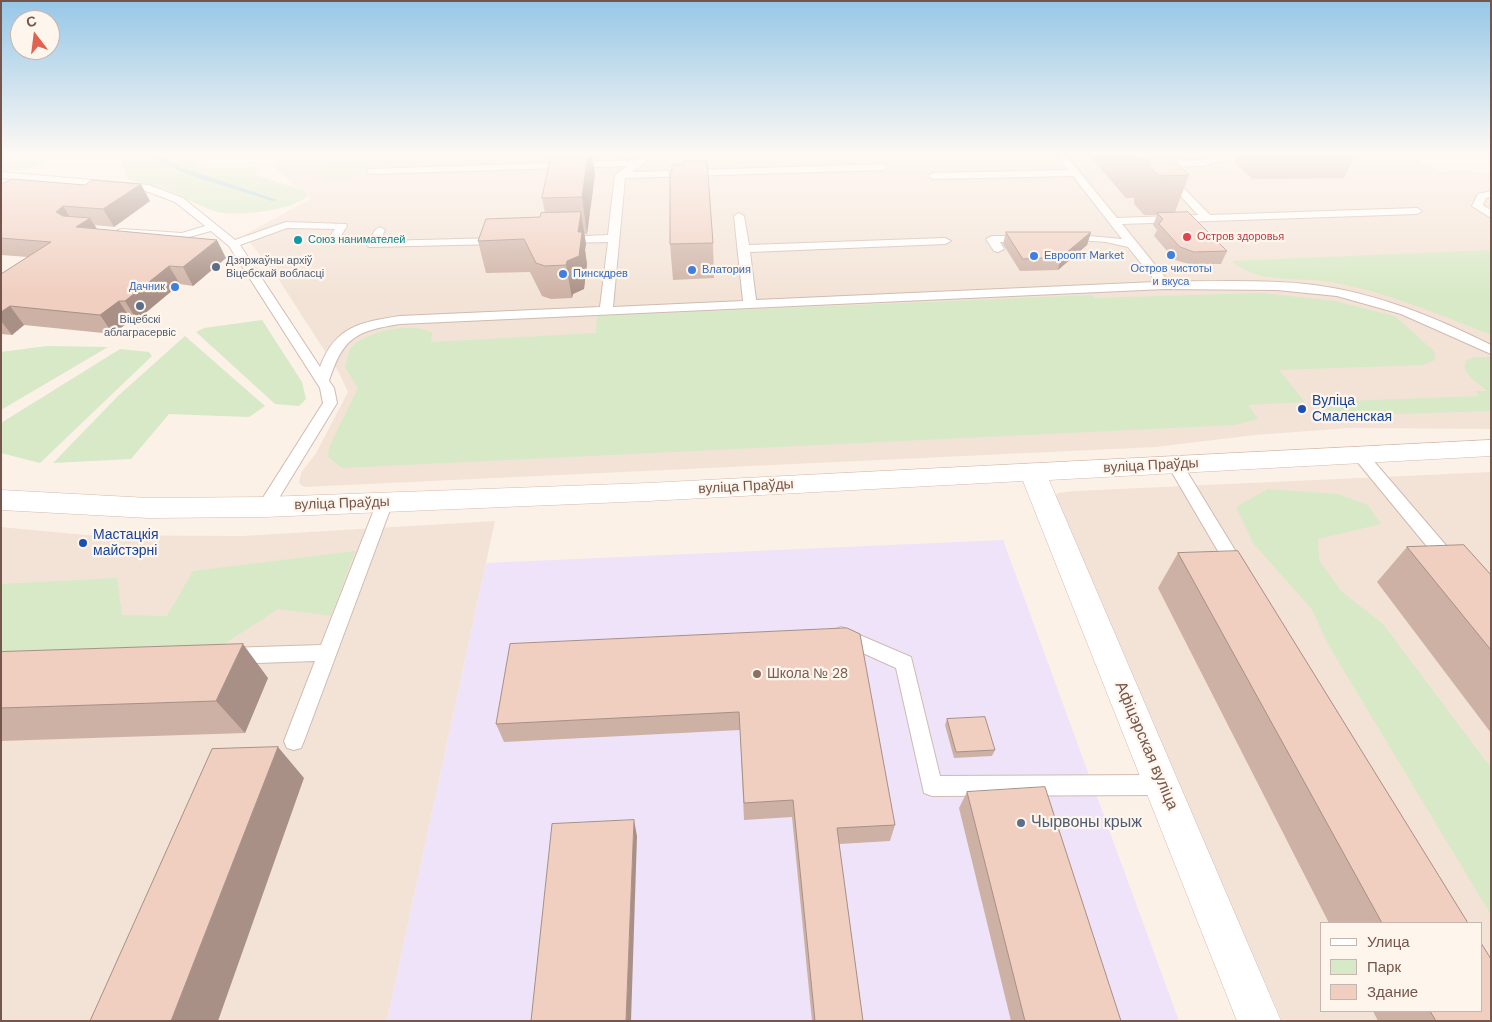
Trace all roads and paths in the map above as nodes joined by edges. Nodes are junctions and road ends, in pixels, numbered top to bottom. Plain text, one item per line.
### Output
1 (181, 202) edge
2 (617, 202) edge
3 (1099, 202) edge
4 (1191, 202) edge
5 (1479, 202) edge
6 (1417, 210) dead end
7 (1491, 215) edge
8 (739, 216) dead end
9 (1206, 218) junction
10 (1114, 220) junction
11 (210, 228) junction
12 (380, 230) dead end
13 (113, 231) edge
14 (614, 238) junction
15 (1040, 238) edge
16 (1058, 238) edge
17 (333, 240) dead end
18 (556, 240) edge
19 (508, 241) edge
20 (945, 241) dead end
21 (233, 244) junction
22 (1132, 244) junction
23 (744, 249) junction
24 (998, 249) dead end
25 (1165, 286) junction
26 (750, 305) junction
27 (606, 310) junction
28 (1491, 350) edge
29 (322, 381) junction
30 (1491, 448) edge
31 (1360, 455) junction
32 (1175, 464) junction
33 (1032, 472) junction
34 (1, 500) edge
35 (385, 502) junction
36 (265, 506) junction
37 (1459, 573) edge
38 (1247, 584) edge
39 (819, 634) edge
40 (328, 653) junction
41 (209, 657) edge
42 (294, 741) dead end
43 (1163, 785) junction
44 (1259, 1021) edge

1 - 11 lane
2 - 14 lane
3 - 10 lane
4 - 9 lane
5 - 7 lane
6 - 9 lane
8 - 23 lane
9 - 10 lane
10 - 22 lane
11 - 13 lane
11 - 21 lane
12 - 19 lane
14 - 18 lane
14 - 27 lane
15 - 24 lane
16 - 22 lane
17 - 21 lane
20 - 23 lane
21 - 29 lane
22 - 25 lane
23 - 26 lane
25 - 26 lane
25 - 28 lane
26 - 27 lane
27 - 29 lane
29 - 36 lane
30 - 31 main road, вуліца Праўды
31 - 32 main road, вуліца Праўды
31 - 37 lane
32 - 33 main road, вуліца Праўды
32 - 38 lane
33 - 35 main road, вуліца Праўды
33 - 43 main road, Афіцэрская вуліца
34 - 36 main road, вуліца Праўды
35 - 36 main road, вуліца Праўды
35 - 40 lane
39 - 43 lane
40 - 41 lane
40 - 42 lane
43 - 44 main road, Афіцэрская вуліца

